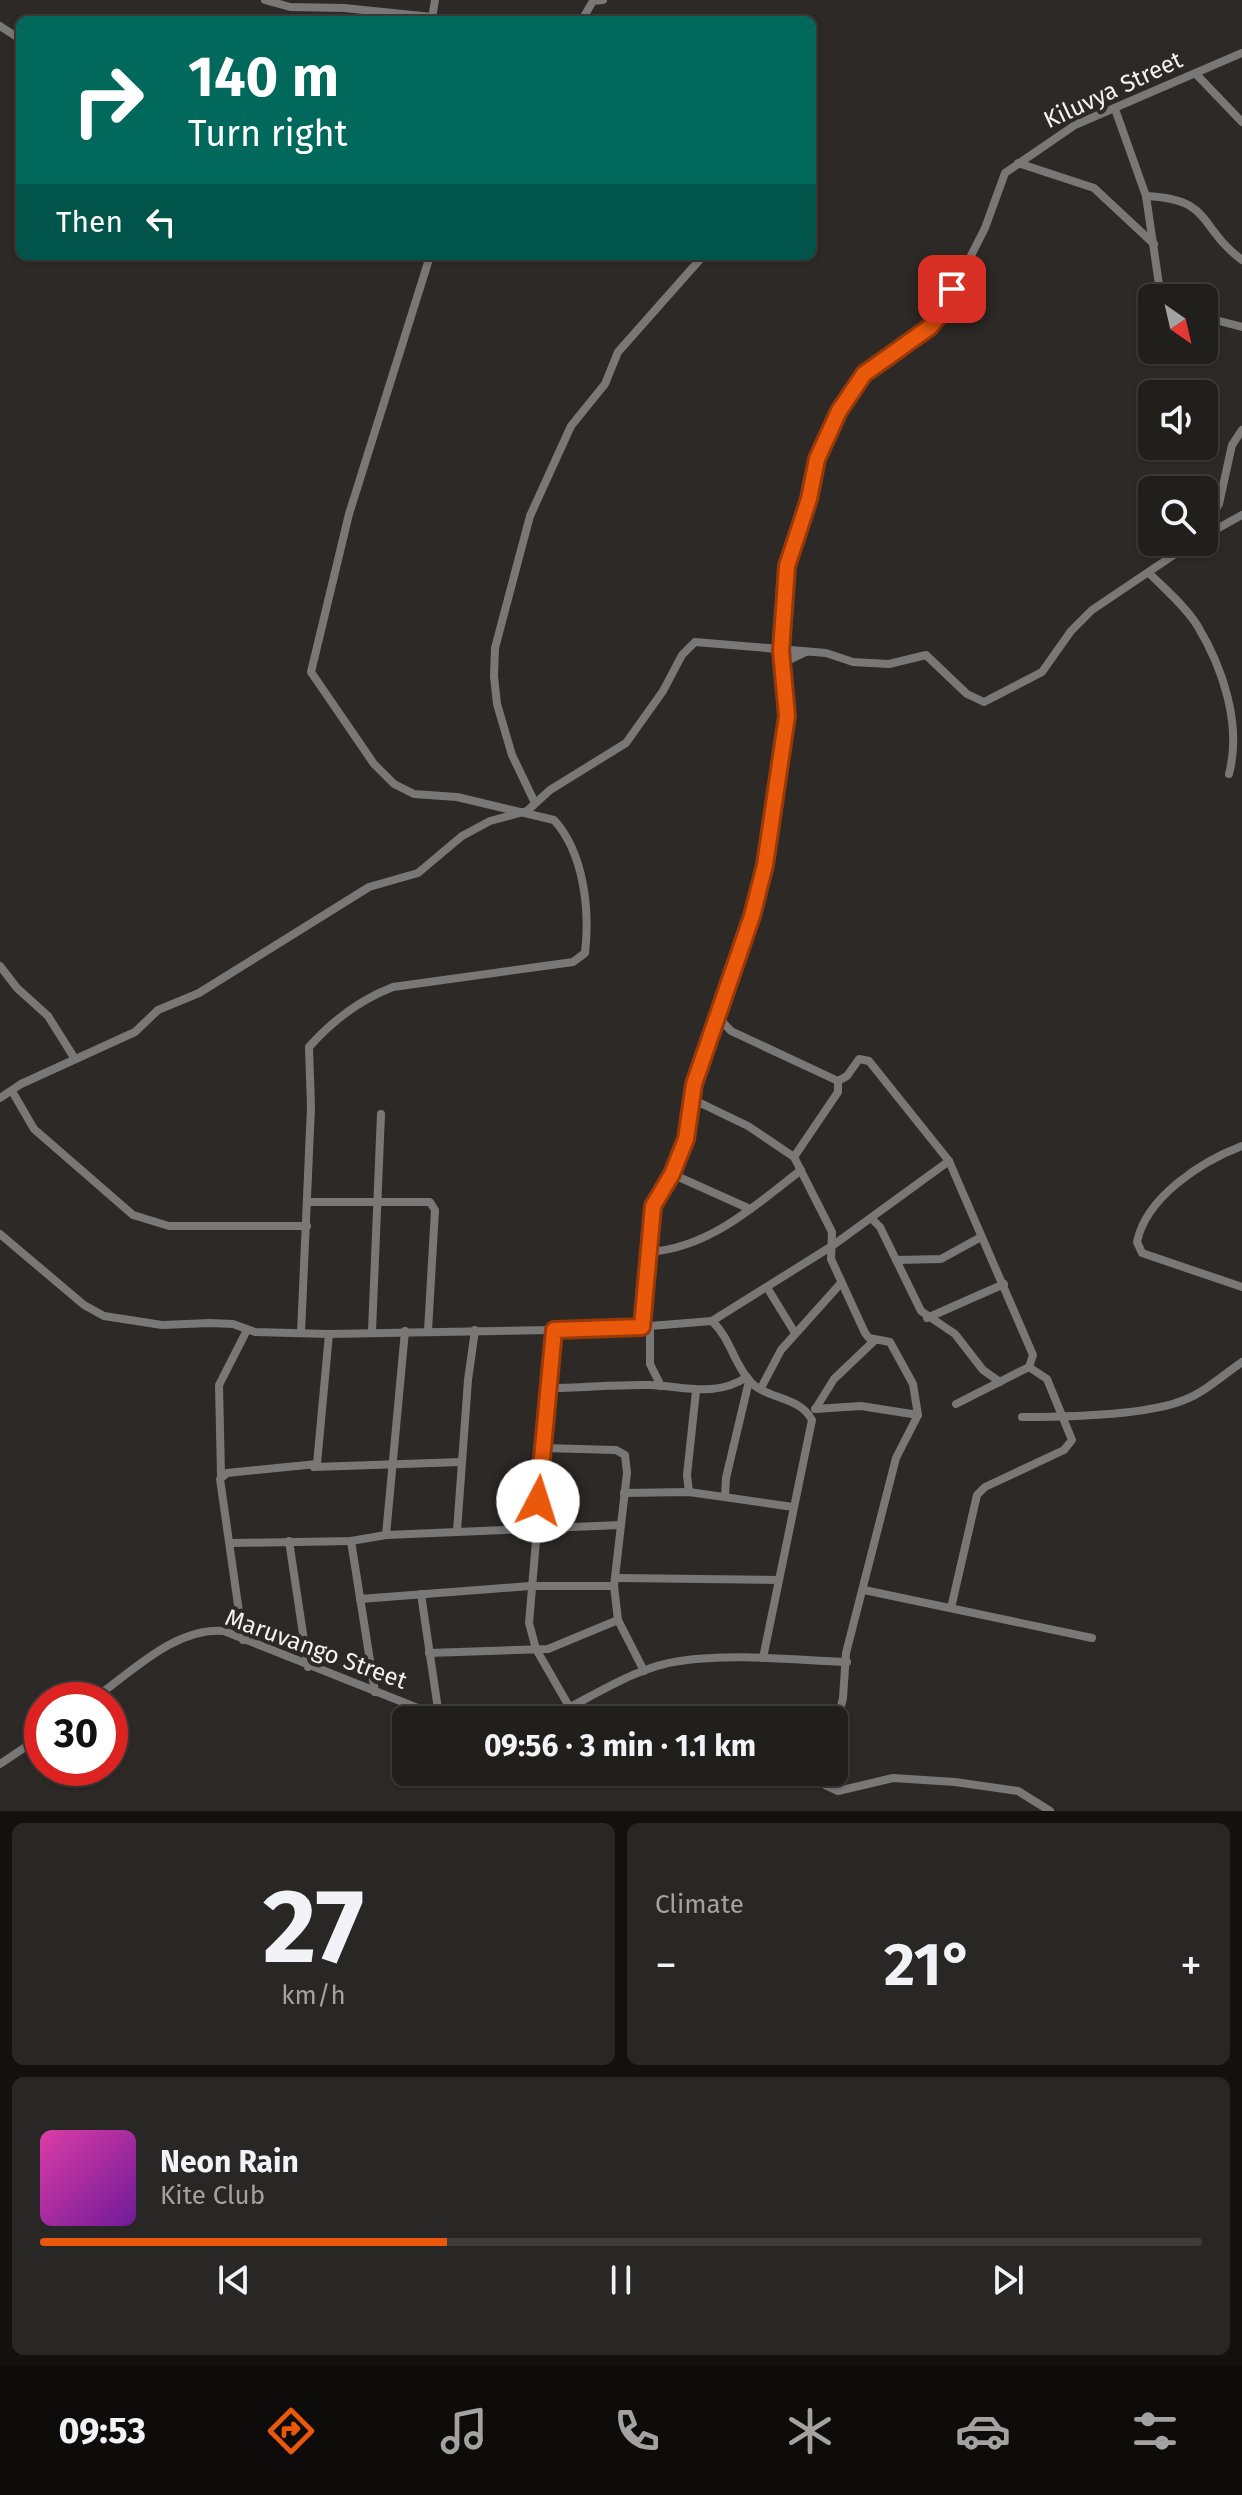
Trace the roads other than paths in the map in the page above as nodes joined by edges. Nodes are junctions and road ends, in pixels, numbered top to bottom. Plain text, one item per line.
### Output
1 (265, 0) edge
2 (603, 0) edge
3 (414, 16) edge
4 (584, 16) edge
5 (1242, 53) edge
6 (1196, 74) junction
7 (1115, 109) junction
8 (1242, 122) edge
9 (1018, 163) junction
10 (1146, 196) junction
11 (1154, 245) junction
12 (429, 260) edge
13 (699, 260) edge
14 (1242, 260) edge
15 (1159, 284) edge
16 (1218, 321) edge
17 (1242, 327) edge
18 (1242, 430) edge
19 (1218, 506) edge
20 (1242, 515) edge
21 (1218, 528) edge
22 (1174, 556) edge
23 (1150, 574) junction
24 (781, 651) junction
25 (807, 652) junction
26 (781, 664) junction
27 (1229, 774) dead end
28 (535, 803) junction
29 (527, 811) junction
30 (0, 966) edge
31 (718, 1017) junction
32 (75, 1059) junction
33 (838, 1081) junction
34 (12, 1091) junction
35 (0, 1098) edge
36 (692, 1099) junction
37 (381, 1114) dead end
38 (1242, 1146) edge
39 (794, 1157) junction
40 (949, 1161) junction
41 (801, 1170) junction
42 (672, 1174) junction
43 (308, 1202) junction
44 (379, 1202) junction
45 (750, 1209) junction
46 (872, 1219) junction
47 (307, 1226) junction
48 (0, 1234) edge
49 (981, 1237) junction
50 (832, 1246) junction
51 (649, 1252) junction
52 (896, 1260) junction
53 (841, 1283) junction
54 (1004, 1284) junction
55 (1242, 1287) edge
56 (768, 1289) junction
57 (927, 1318) junction
58 (712, 1321) junction
59 (646, 1327) junction
60 (247, 1330) junction
61 (475, 1330) junction
62 (554, 1330) junction
63 (372, 1331) junction
64 (405, 1331) junction
65 (428, 1331) junction
66 (301, 1333) junction
67 (795, 1333) junction
68 (329, 1334) junction
69 (875, 1340) junction
70 (1242, 1362) edge
71 (1029, 1367) junction
72 (748, 1379) junction
73 (1000, 1382) junction
74 (661, 1386) junction
75 (548, 1388) junction
76 (761, 1388) junction
77 (696, 1391) junction
78 (956, 1404) dead end
79 (812, 1410) junction
80 (918, 1415) junction
81 (1063, 1416) junction
82 (1022, 1417) dead end
83 (543, 1448) junction
84 (391, 1462) junction
85 (461, 1462) junction
86 (314, 1467) junction
87 (221, 1476) junction
88 (689, 1492) junction
89 (624, 1493) junction
90 (725, 1496) junction
91 (793, 1507) junction
92 (620, 1525) junction
93 (535, 1528) junction
94 (457, 1531) junction
95 (386, 1535) junction
96 (289, 1541) junction
97 (351, 1541) junction
98 (232, 1543) junction
99 (777, 1580) junction
100 (616, 1582) junction
101 (530, 1586) junction
102 (864, 1590) junction
103 (421, 1594) junction
104 (360, 1599) junction
105 (951, 1608) junction
106 (618, 1620) junction
107 (1092, 1638) dead end
108 (243, 1640) junction
109 (536, 1649) junction
110 (429, 1653) junction
111 (763, 1658) junction
112 (847, 1662) junction
113 (308, 1667) junction
114 (644, 1671) junction
115 (118, 1682) edge
116 (375, 1692) junction
117 (412, 1706) edge
118 (441, 1706) edge
119 (569, 1706) edge
120 (574, 1706) edge
121 (839, 1706) edge
122 (24, 1748) edge
123 (0, 1764) edge
124 (827, 1786) edge
125 (1050, 1811) edge

1 - 3 street
2 - 4 street
5 - 6 street, Kiluvya Street
6 - 7 street, Kiluvya Street
6 - 8 street
7 - 9 street, Kiluvya Street
7 - 10 street
9 - 11 street
9 - 24 street, Kiluvya Street
10 - 11 street
10 - 14 street
11 - 15 street
12 - 29 street
13 - 28 street
16 - 17 street
18 - 19 street
20 - 21 street
22 - 23 street
23 - 25 street
23 - 27 street
24 - 25 street
24 - 26 street, Kiluvya Street
24 - 28 street
25 - 26 street
26 - 31 street, Kiluvya Street
28 - 29 street
29 - 32 street
29 - 43 street
30 - 32 street
31 - 33 street
31 - 36 street, Kiluvya Street
32 - 34 street
33 - 39 street
33 - 40 street
34 - 35 street
34 - 47 street
36 - 39 street
36 - 42 street, Kiluvya Street
37 - 44 street
38 - 55 street
39 - 41 street
40 - 46 street
40 - 49 street
41 - 45 street
41 - 50 street
42 - 45 street
42 - 51 street, Kiluvya Street
43 - 44 street
43 - 47 street
44 - 63 street
44 - 65 street
45 - 51 street
46 - 50 street
46 - 52 street
47 - 66 street
48 - 60 street
49 - 52 street
49 - 54 street
50 - 53 street
50 - 56 street
51 - 59 street, Kiluvya Street
52 - 57 street
53 - 67 street
53 - 69 street
54 - 57 street
54 - 71 street
56 - 58 street
56 - 67 street
57 - 73 street
58 - 59 street
58 - 72 street
59 - 62 street
59 - 74 street, Kiluvya Street
60 - 66 street
60 - 87 street
61 - 62 street
61 - 65 street
61 - 85 street
62 - 75 street
63 - 64 street
63 - 68 street
64 - 65 street
64 - 84 street
66 - 68 street
67 - 76 street
68 - 86 street
69 - 79 street
69 - 80 street
70 - 81 street
71 - 73 street
71 - 81 street
72 - 76 street
72 - 77 street
72 - 90 street
73 - 78 street
74 - 75 street
74 - 77 street
75 - 83 street
76 - 79 street
77 - 88 street
79 - 80 street
79 - 91 street
80 - 102 street
81 - 82 street
81 - 105 street
83 - 89 street
83 - 93 street
84 - 85 street
84 - 86 street
84 - 95 street
85 - 94 street
86 - 87 street
87 - 98 street
88 - 89 street
88 - 90 street
89 - 92 street
90 - 91 street
91 - 99 street
92 - 93 street
92 - 100 street
93 - 94 street
93 - 101 street
94 - 95 street
95 - 97 street
96 - 97 street
96 - 98 street
96 - 113 street
97 - 104 street
98 - 108 street
99 - 100 street
99 - 111 street
100 - 101 street
100 - 106 street
101 - 103 street
101 - 109 street
102 - 105 street
102 - 112 street
103 - 104 street
103 - 110 street
104 - 116 street
105 - 107 street
106 - 109 street
106 - 114 street
108 - 113 street, Maruvango Street
108 - 115 street, Maruvango Street
109 - 110 street
109 - 119 street
110 - 118 street
111 - 112 street
111 - 114 street
112 - 121 street
113 - 116 street, Maruvango Street
114 - 120 street
116 - 117 street, Maruvango Street
122 - 123 street
124 - 125 street

